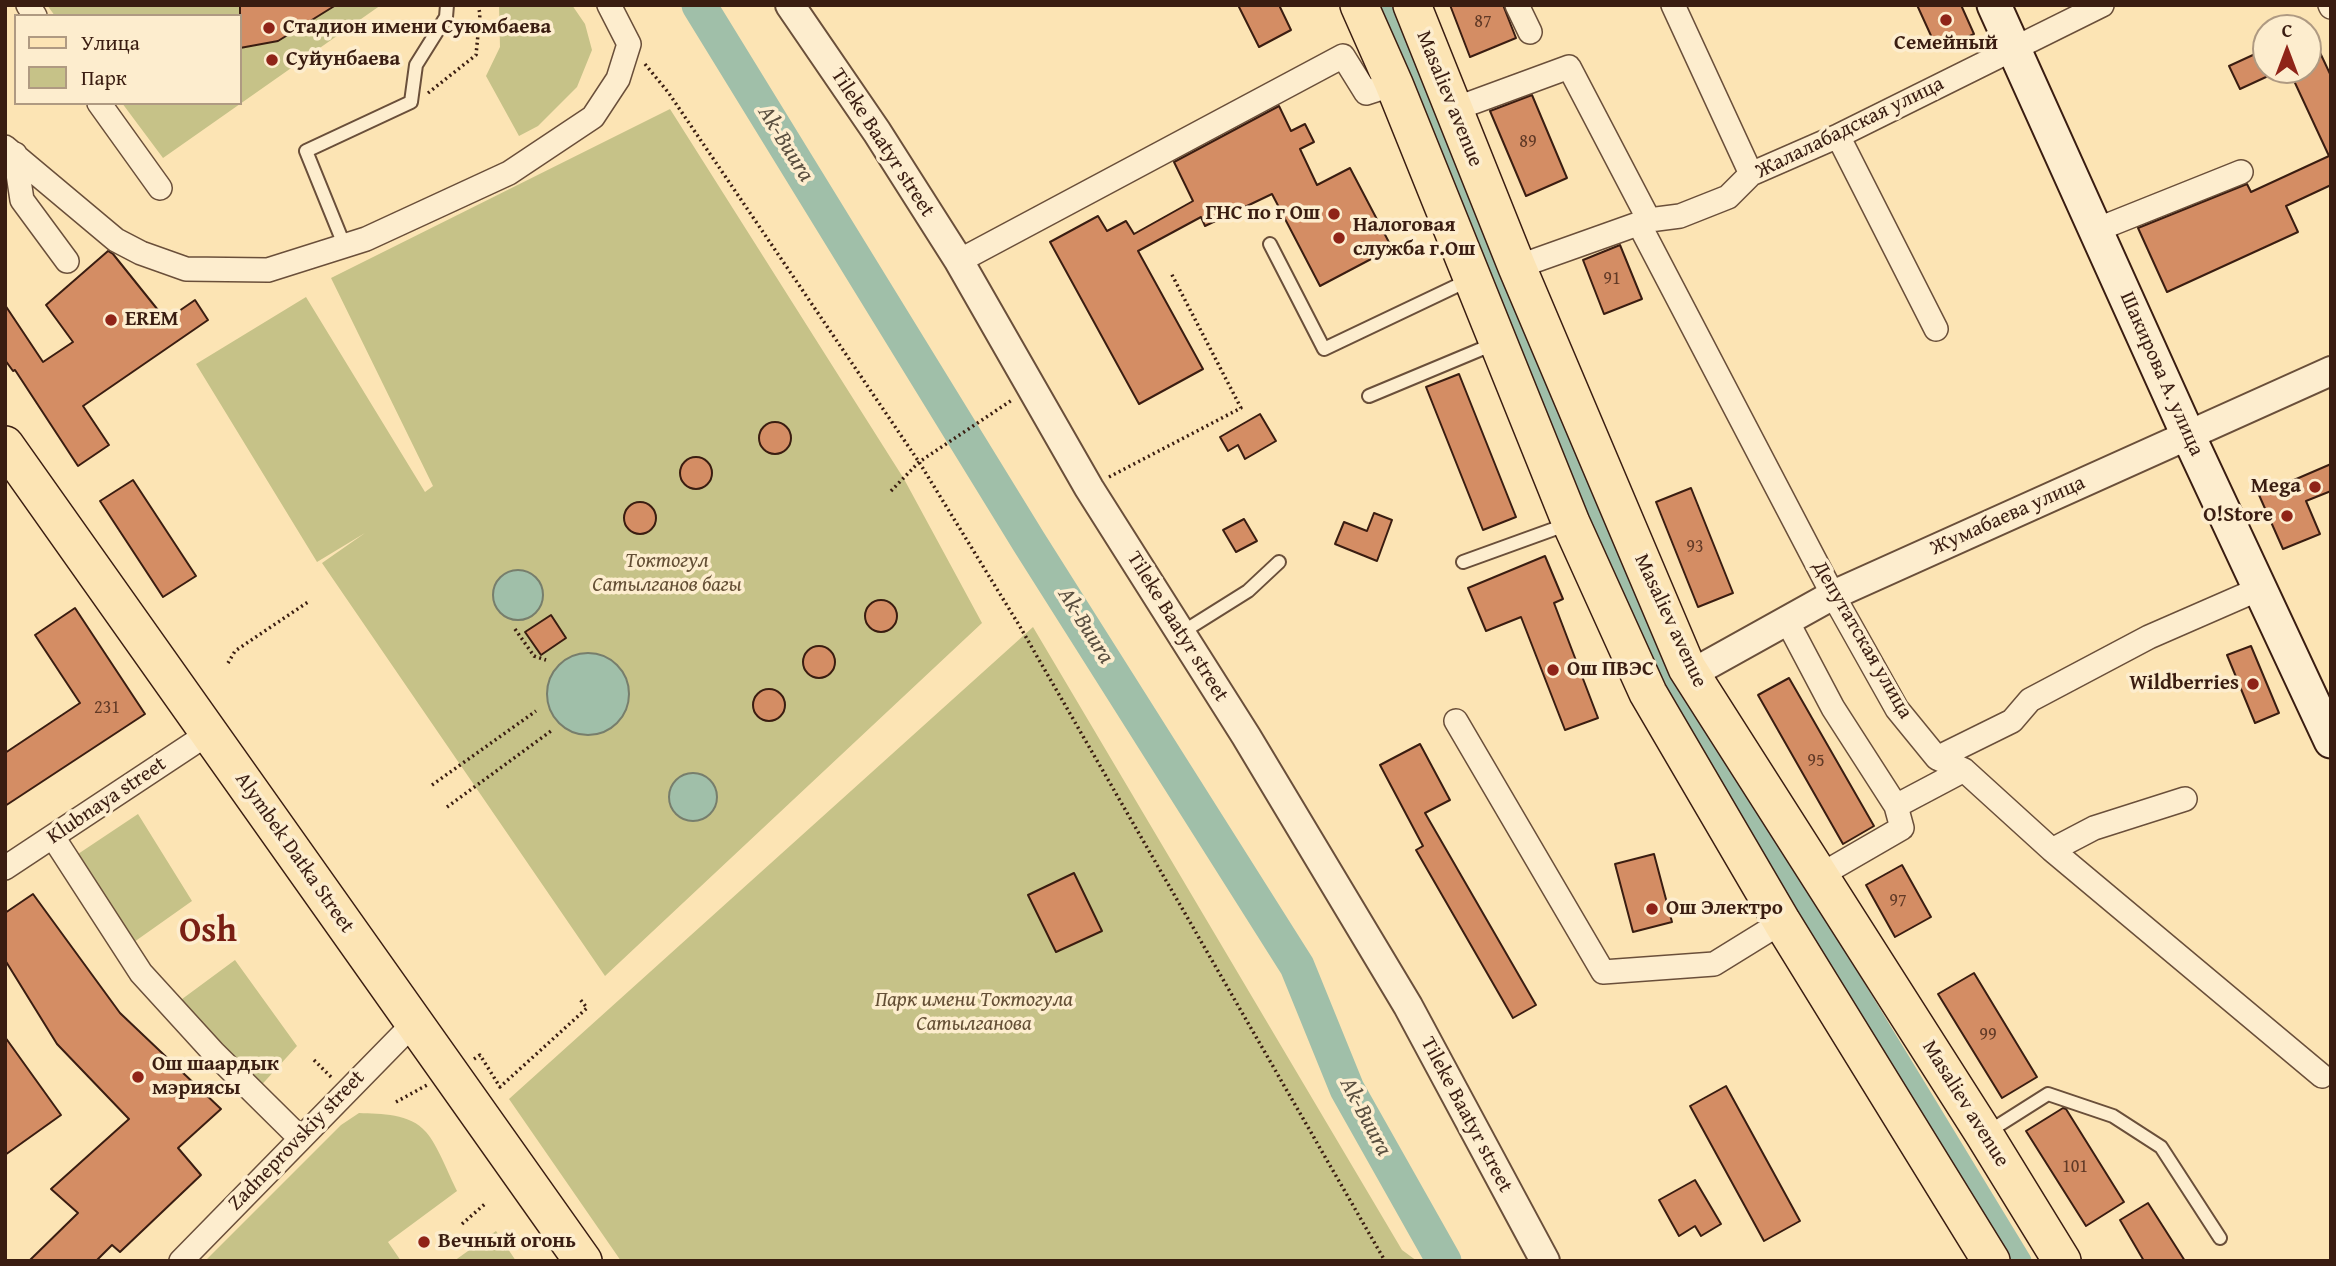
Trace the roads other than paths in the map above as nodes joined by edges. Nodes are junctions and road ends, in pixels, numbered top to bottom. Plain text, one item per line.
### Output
1 (447, 5) edge
2 (609, 5) edge
3 (790, 5) edge
4 (1359, 5) edge
5 (1412, 5) edge
6 (1517, 5) edge
7 (1673, 5) edge
8 (1994, 5) edge
9 (2102, 5) edge
10 (1530, 32) dead end
11 (2014, 50) junction
12 (1394, 85) junction
13 (100, 105) edge
14 (1452, 110) junction
15 (1838, 135) junction
16 (10, 150) edge
17 (2241, 172) dead end
18 (1751, 174) junction
19 (160, 188) dead end
20 (1644, 222) junction
21 (2096, 230) junction
22 (1269, 244) dead end
23 (345, 247) junction
24 (68, 261) dead end
25 (959, 261) junction
26 (1517, 267) junction
27 (1472, 278) junction
28 (1936, 329) dead end
29 (1497, 343) junction
30 (2331, 371) edge
31 (1369, 396) dead end
32 (2188, 435) junction
33 (5, 445) edge
34 (1571, 523) junction
35 (1279, 562) dead end
36 (1463, 562) dead end
37 (2259, 589) junction
38 (1833, 594) junction
39 (1786, 620) junction
40 (1181, 633) junction
41 (1691, 674) junction
42 (1456, 722) dead end
43 (209, 733) junction
44 (2331, 741) edge
45 (1937, 758) junction
46 (1964, 770) junction
47 (2185, 799) dead end
48 (1896, 806) junction
49 (53, 837) junction
50 (2052, 850) junction
51 (5, 868) edge
52 (1819, 876) junction
53 (1782, 922) junction
54 (414, 1023) junction
55 (2322, 1076) dead end
56 (1984, 1134) junction
57 (300, 1138) junction
58 (2220, 1238) dead end
59 (181, 1261) edge
60 (583, 1261) edge
61 (1545, 1261) edge
62 (1991, 1261) edge
63 (2063, 1261) edge

1 - 23 lane
2 - 23 street
3 - 25 street, Tileke Baatyr street
4 - 12 main road
5 - 14 main road, Masaliev avenue
6 - 10 street
7 - 18 street
8 - 11 main road, Шакирова А. улица
9 - 11 street, Жалалабадская улица
11 - 15 street, Жалалабадская улица
11 - 21 main road, Шакирова А. улица
12 - 25 street
12 - 27 main road
13 - 19 street
14 - 20 street, Депутатская улица
14 - 26 main road, Masaliev avenue
15 - 18 street, Жалалабадская улица
15 - 28 street
16 - 23 street
16 - 24 street
17 - 21 street
18 - 20 street, Жалалабадская улица
20 - 26 street, Жалалабадская улица
20 - 38 street, Депутатская улица
21 - 32 main road, Шакирова А. улица
22 - 27 lane
25 - 40 street, Tileke Baatyr street
26 - 41 main road, Masaliev avenue
27 - 29 main road
29 - 31 lane
29 - 34 main road
30 - 32 street, Жумабаева улица
32 - 37 main road, Шакирова А. улица
32 - 38 street, Жумабаева улица
33 - 43 main road, Alymbek Datka Street
34 - 36 lane
34 - 53 main road
35 - 40 lane
37 - 44 main road, Шакирова А. улица
37 - 45 street
38 - 39 street, Жумабаева улица
38 - 45 street, Депутатская улица
39 - 41 street, Жумабаева улица
39 - 48 street
40 - 61 street, Tileke Baatyr street
41 - 52 main road, Masaliev avenue
42 - 53 street
43 - 49 street, Klubnaya street
43 - 54 main road, Alymbek Datka Street
45 - 46 street, Депутатская улица
46 - 48 street
46 - 50 street, Депутатская улица
47 - 50 street
48 - 52 street
49 - 51 street, Klubnaya street
49 - 57 street
50 - 55 street, Депутатская улица
52 - 56 main road, Masaliev avenue
53 - 62 main road
54 - 57 street, Zadneprovskiy street
54 - 60 main road, Alymbek Datka Street
56 - 58 lane
56 - 63 main road, Masaliev avenue
57 - 59 street, Zadneprovskiy street

